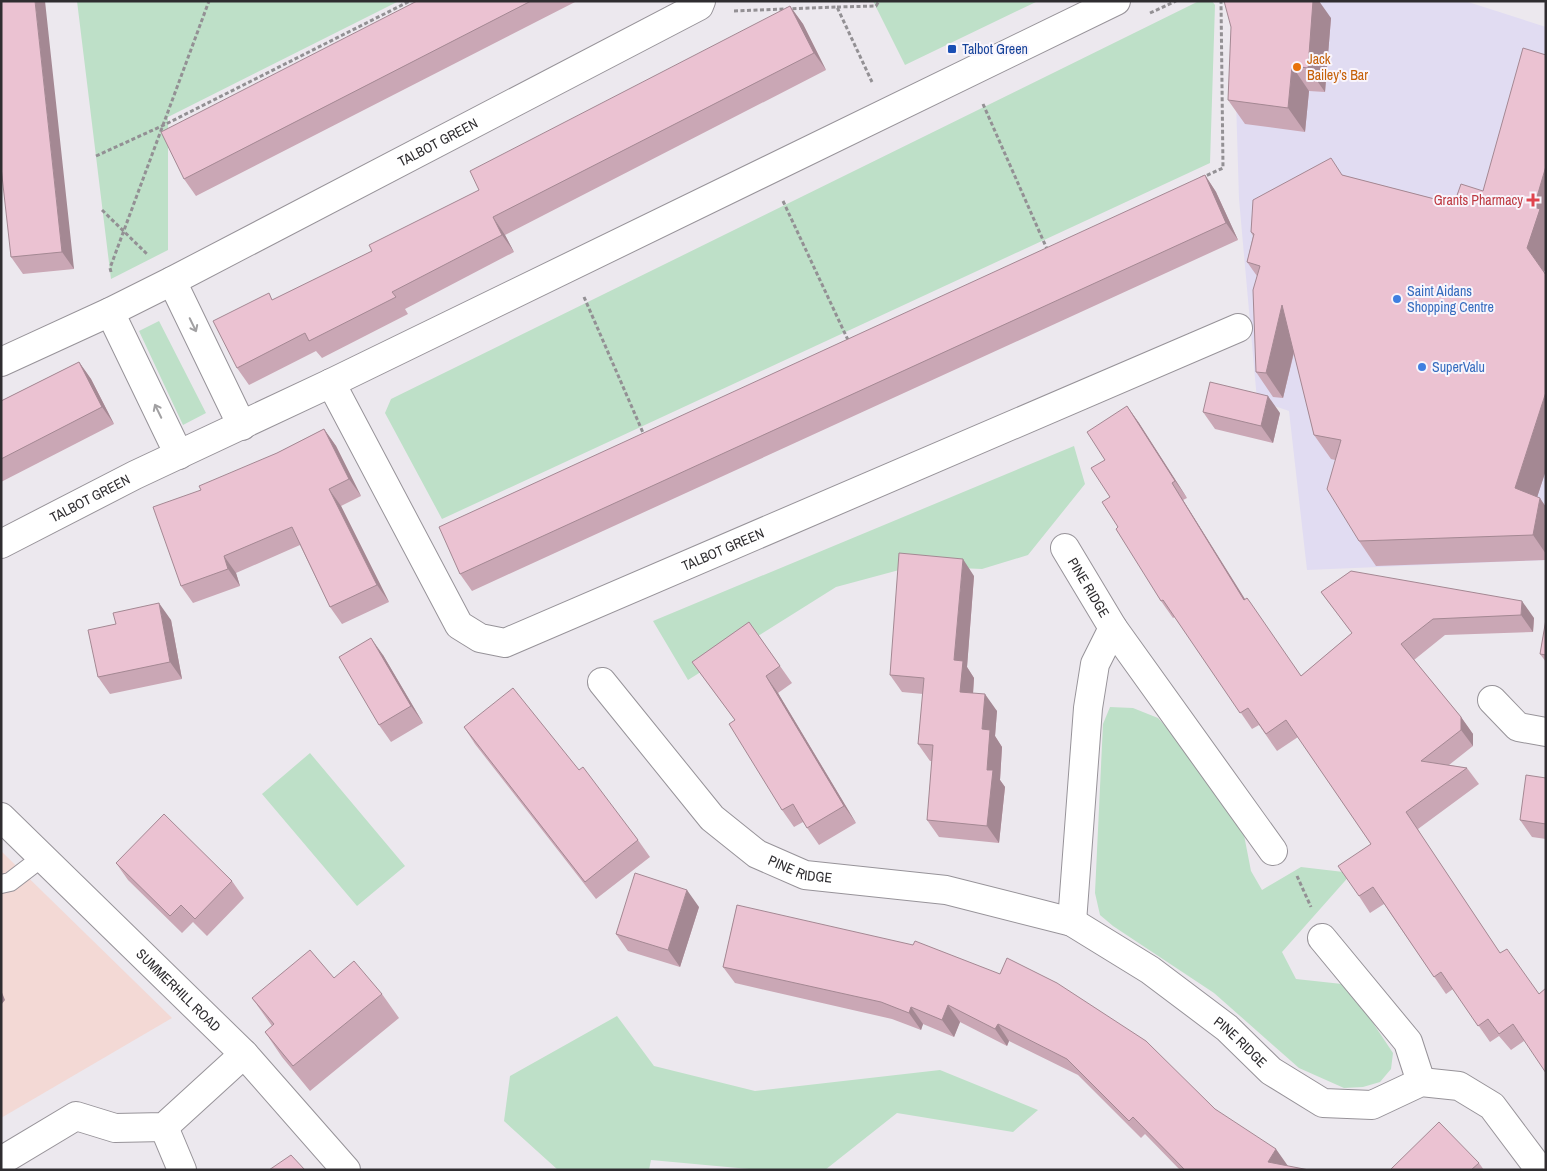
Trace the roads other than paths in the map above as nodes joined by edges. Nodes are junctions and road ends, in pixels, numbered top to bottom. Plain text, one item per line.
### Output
1 (1116, 1) edge
2 (700, 4) edge
3 (172, 281) junction
4 (117, 309) junction
5 (1238, 328) dead end
6 (1, 362) edge
7 (331, 383) junction
8 (242, 426) junction
9 (179, 455) junction
10 (1, 544) edge
11 (1065, 548) dead end
12 (1113, 628) junction
13 (602, 682) dead end
14 (1492, 700) dead end
15 (1546, 732) edge
16 (1, 817) edge
17 (1273, 851) road end
18 (44, 856) junction
19 (1, 884) edge
20 (1072, 922) junction
21 (1322, 938) road end
22 (244, 1054) junction
23 (1420, 1082) junction
24 (164, 1127) junction
25 (1, 1161) edge
26 (182, 1170) edge
27 (346, 1170) edge
28 (1540, 1170) edge

1 - 7 street, TALBOT GREEN
2 - 3 street, TALBOT GREEN
3 - 4 street, TALBOT GREEN
3 -> 8 street
4 - 6 street, TALBOT GREEN
9 -> 4 street
5 - 7 street, TALBOT GREEN
7 - 8 street, TALBOT GREEN
8 - 9 street, TALBOT GREEN
9 - 10 street, TALBOT GREEN
11 - 12 street, PINE RIDGE
12 - 17 street, PINE RIDGE
12 - 20 street, PINE RIDGE
13 - 20 street, PINE RIDGE
14 - 15 street
16 - 18 street, SUMMERHILL ROAD
18 - 19 lane
18 - 22 street, SUMMERHILL ROAD
20 - 23 street, PINE RIDGE
21 - 23 street
22 - 24 street
22 - 27 street, SUMMERHILL ROAD
23 - 28 street
24 - 25 street
24 - 26 street

